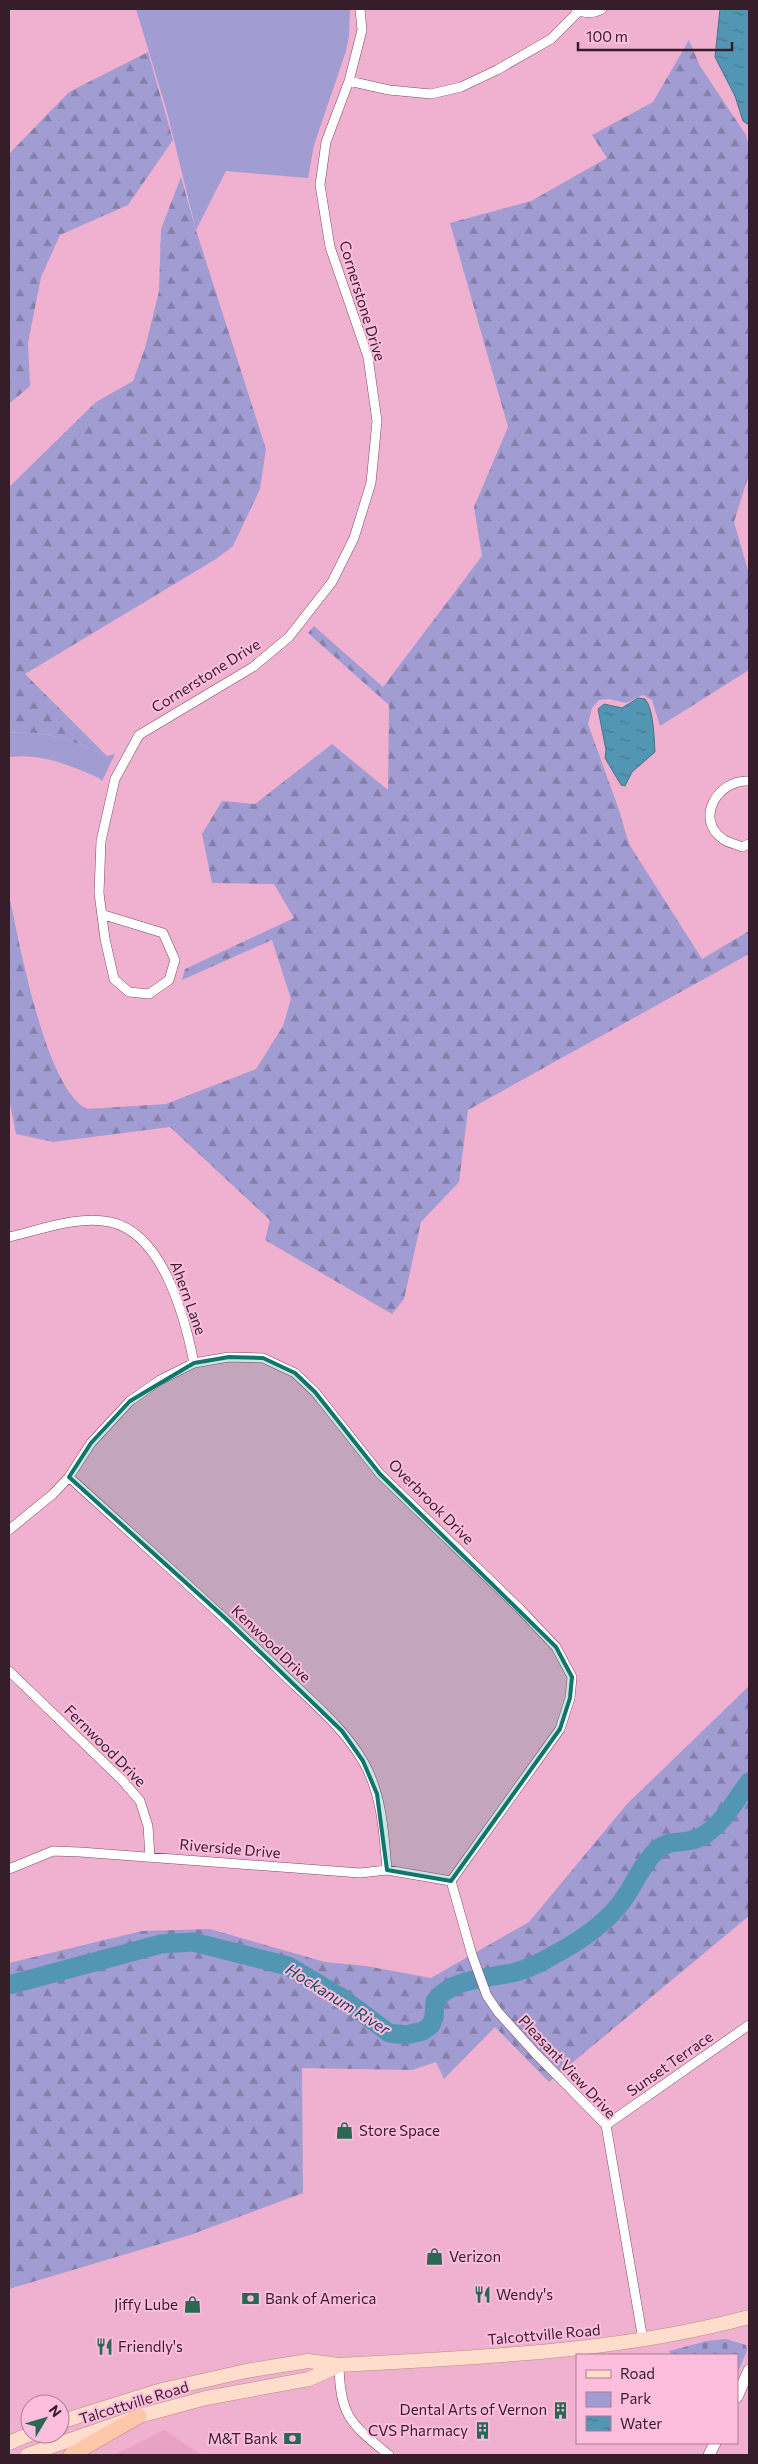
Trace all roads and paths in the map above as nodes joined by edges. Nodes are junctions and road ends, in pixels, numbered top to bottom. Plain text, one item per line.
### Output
1 (360, 9) edge
2 (602, 9) edge
3 (578, 10) edge
4 (349, 81) junction
5 (749, 780) edge
6 (749, 844) edge
7 (104, 915) junction
8 (9, 1237) edge
9 (194, 1363) junction
10 (69, 1477) junction
11 (9, 1530) edge
12 (9, 1671) edge
13 (150, 1857) junction
14 (9, 1869) edge
15 (388, 1870) junction
16 (451, 1881) junction
17 (749, 2025) edge
18 (606, 2125) junction
19 (749, 2317) edge
20 (643, 2340) junction
21 (339, 2366) junction
22 (749, 2370) edge
23 (738, 2395) edge
24 (139, 2416) junction
25 (70, 2427) edge
26 (70, 2429) edge
27 (42, 2444) edge
28 (28, 2455) edge
29 (71, 2455) edge
30 (389, 2455) edge

1 - 4 street, Cornerstone Drive
2 - 3 street
3 - 4 street
4 - 7 street, Cornerstone Drive
5 - 6 street
7 - 7 street, Cornerstone Drive
8 - 9 street, Ahern Lane
9 - 10 street, Overbrook Drive
9 - 16 street, Overbrook Drive
10 - 11 street
10 - 15 street, Kenwood Drive
12 - 13 street, Fernwood Drive
13 - 14 street, Riverside Drive
13 - 15 street, Riverside Drive
15 - 16 street, Riverside Drive
16 - 18 street, Pleasant View Drive
17 - 18 street, Sunset Terrace
18 - 20 street, Pleasant View Drive
19 - 20 main road, Talcottville Road
20 - 21 main road, Talcottville Road
21 - 24 main road, Talcottville Road
21 - 25 main road, Talcottville Road
21 - 30 street
22 - 23 street
24 - 26 main road, Talcottville Road
24 - 29 highway
27 - 28 main road, Talcottville Road

